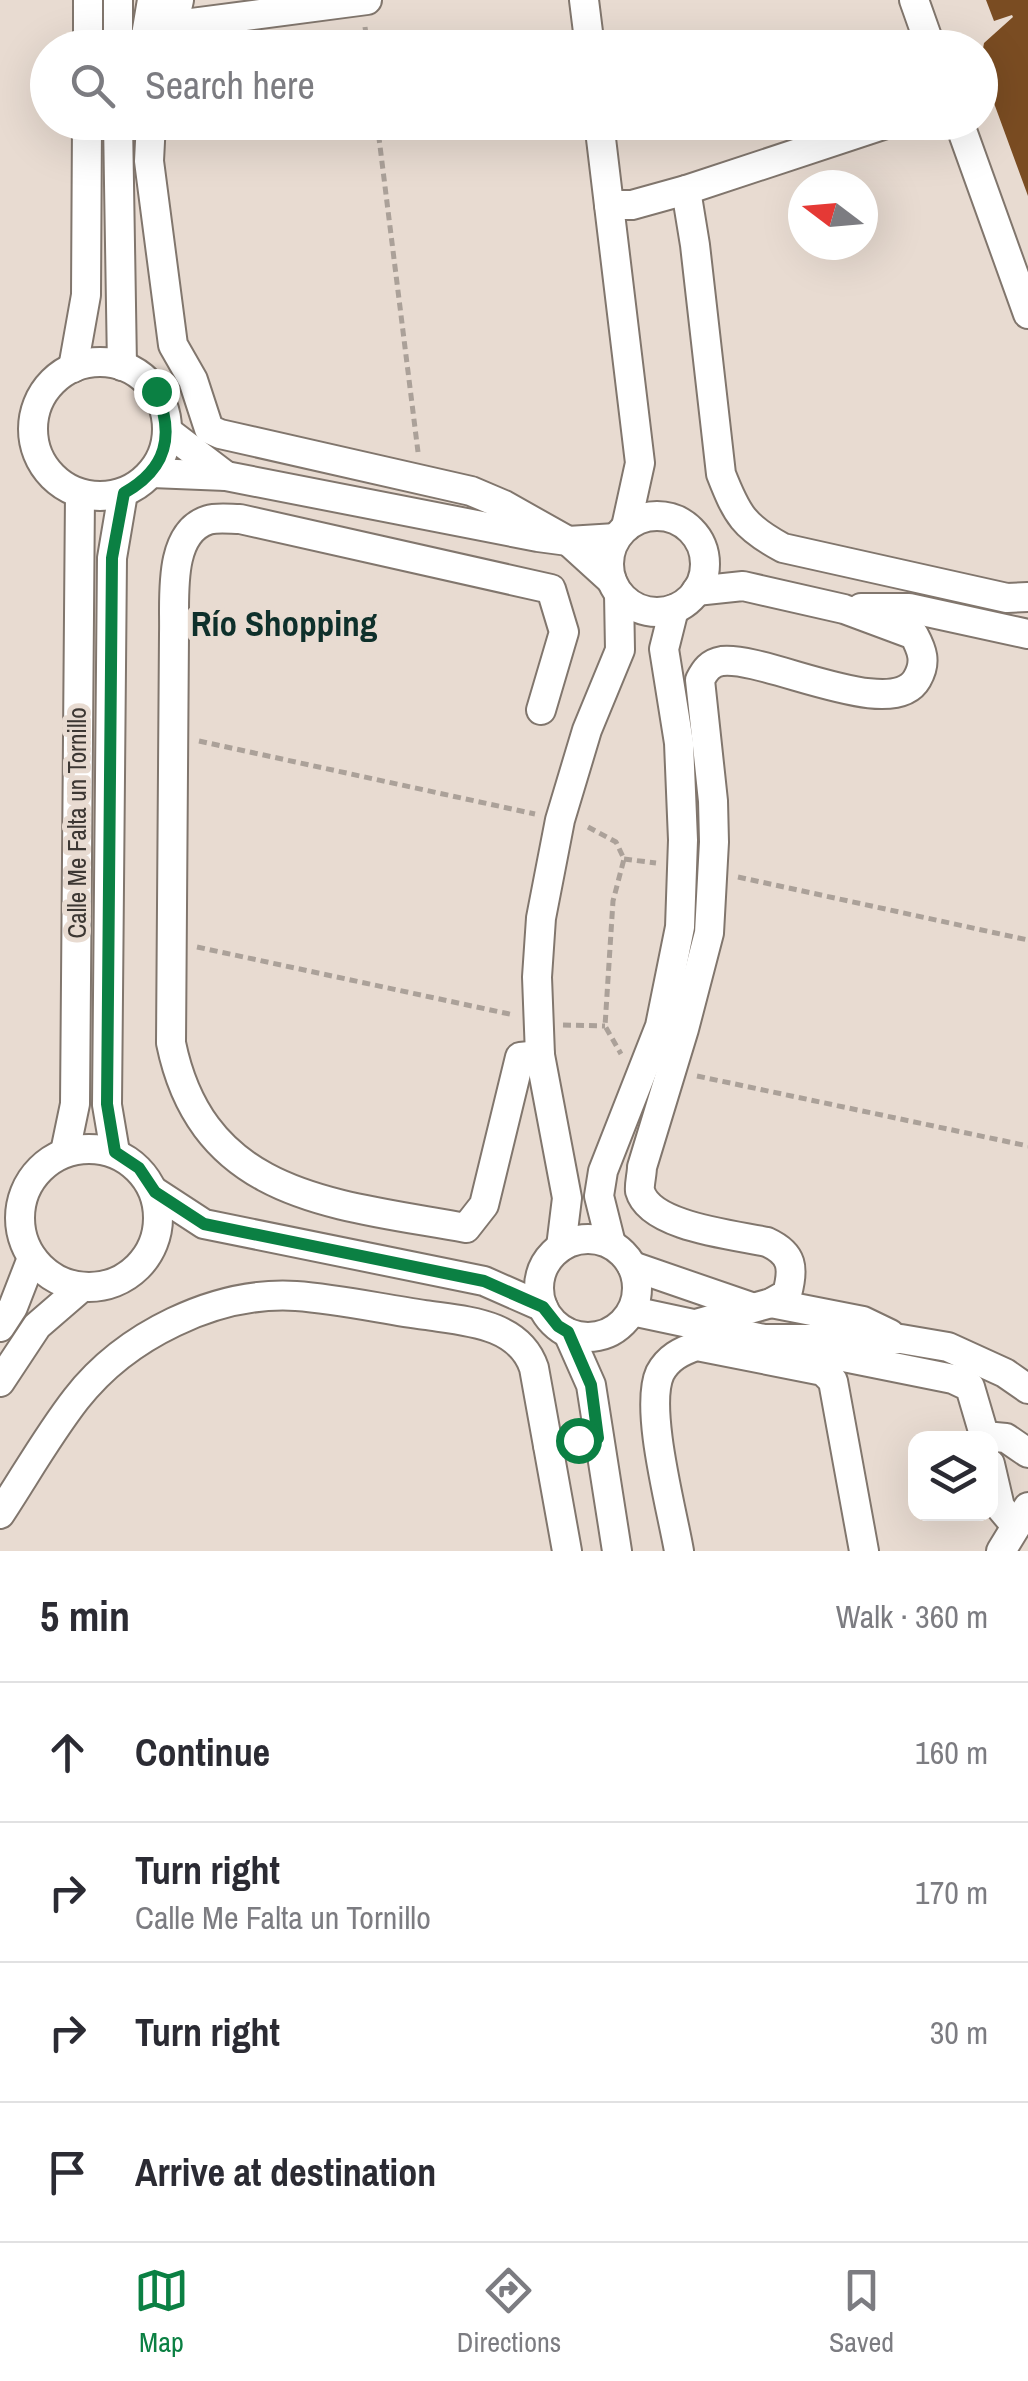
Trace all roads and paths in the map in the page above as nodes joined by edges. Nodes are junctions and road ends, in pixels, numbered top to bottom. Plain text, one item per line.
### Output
1 (88, 0) edge
2 (118, 0) edge
3 (152, 0) edge
4 (584, 0) edge
5 (914, 0) edge
6 (356, 1) edge
7 (174, 23) edge
8 (88, 30) edge
9 (118, 30) edge
10 (147, 30) edge
11 (588, 30) edge
12 (925, 30) edge
13 (87, 140) edge
14 (118, 140) edge
15 (150, 140) edge
16 (379, 140) edge
17 (601, 140) edge
18 (837, 140) edge
19 (965, 140) edge
20 (686, 190) junction
21 (610, 204) junction
22 (1028, 314) edge
23 (122, 366) junction
24 (73, 368) junction
25 (168, 431) junction
26 (418, 455) dead end
27 (640, 463) junction
28 (152, 473) junction
29 (226, 476) junction
30 (124, 493) junction
31 (80, 494) junction
32 (668, 517) junction
33 (621, 533) junction
34 (568, 541) junction
35 (704, 556) junction
36 (743, 586) junction
37 (616, 587) junction
38 (696, 590) junction
39 (1028, 597) edge
40 (674, 608) junction
41 (844, 608) junction
42 (1028, 634) edge
43 (540, 710) dead end
44 (173, 738) junction
45 (542, 816) dead end
46 (588, 827) dead end
47 (624, 859) junction
48 (664, 864) dead end
49 (736, 877) dead end
50 (1028, 940) edge
51 (172, 942) junction
52 (517, 1016) dead end
53 (559, 1025) dead end
54 (605, 1026) junction
55 (540, 1055) junction
56 (624, 1061) dead end
57 (697, 1076) dead end
58 (1028, 1146) edge
59 (65, 1152) junction
60 (115, 1152) junction
61 (155, 1192) junction
62 (204, 1224) junction
63 (611, 1244) junction
64 (152, 1249) junction
65 (552, 1257) junction
66 (32, 1258) junction
67 (632, 1266) junction
68 (484, 1281) junction
69 (81, 1288) junction
70 (761, 1305) junction
71 (543, 1307) junction
72 (632, 1310) junction
73 (696, 1324) junction
74 (0, 1327) edge
75 (568, 1332) junction
76 (608, 1333) junction
77 (764, 1339) junction
78 (901, 1339) junction
79 (0, 1382) edge
80 (591, 1385) junction
81 (1028, 1388) edge
82 (983, 1431) edge
83 (598, 1438) junction
84 (998, 1441) edge
85 (548, 1445) junction
86 (1028, 1453) edge
87 (998, 1497) edge
88 (0, 1514) edge
89 (1022, 1516) edge
90 (567, 1551) edge
91 (618, 1551) edge
92 (679, 1551) edge
93 (864, 1551) edge
94 (1001, 1551) edge

1 - 8 street
2 - 9 street
3 - 10 street
4 - 11 street
5 - 12 street
6 - 7 street
13 - 24 street
14 - 23 street
15 - 34 street
16 - 26 path
17 - 21 street
18 - 20 street
19 - 22 street
20 - 21 street
20 - 39 street
21 - 27 street
23 - 24 street
23 - 25 street
24 - 31 street
25 - 28 street
25 - 29 street
27 - 32 street
27 - 33 street
28 - 29 street
28 - 30 street
29 - 34 street
30 - 31 street
30 - 60 street, Calle Me Falta un Tornillo
31 - 59 street, Calle Me Falta un Tornillo
32 - 33 street
32 - 35 street
33 - 34 street
33 - 37 street
34 - 37 street
35 - 36 street
35 - 38 street
36 - 38 street
36 - 41 street
37 - 40 street
37 - 55 street
38 - 40 street
40 - 63 street
41 - 42 street
41 - 70 street
43 - 44 street
44 - 45 path
44 - 51 street
46 - 47 path
47 - 48 path
47 - 54 path
49 - 50 path
51 - 52 path
51 - 55 street
53 - 54 path
54 - 56 path
55 - 65 street
57 - 58 path
59 - 60 street
59 - 66 street
60 - 61 street
61 - 62 street
61 - 64 street
62 - 64 street
62 - 68 street
63 - 65 street
63 - 67 street
64 - 69 street
65 - 68 street
65 - 71 street
66 - 69 street
66 - 74 street
67 - 70 street
67 - 72 street
68 - 71 street
69 - 79 street
70 - 73 street
70 - 78 street
71 - 75 street
72 - 73 street
72 - 76 street
73 - 77 street
75 - 76 street
75 - 80 street
76 - 80 street
77 - 78 street
77 - 82 street
78 - 81 street
80 - 83 street
83 - 85 street
83 - 91 street
84 - 86 street
85 - 88 street
85 - 90 street
87 - 89 street
89 - 94 street
92 - 93 street

